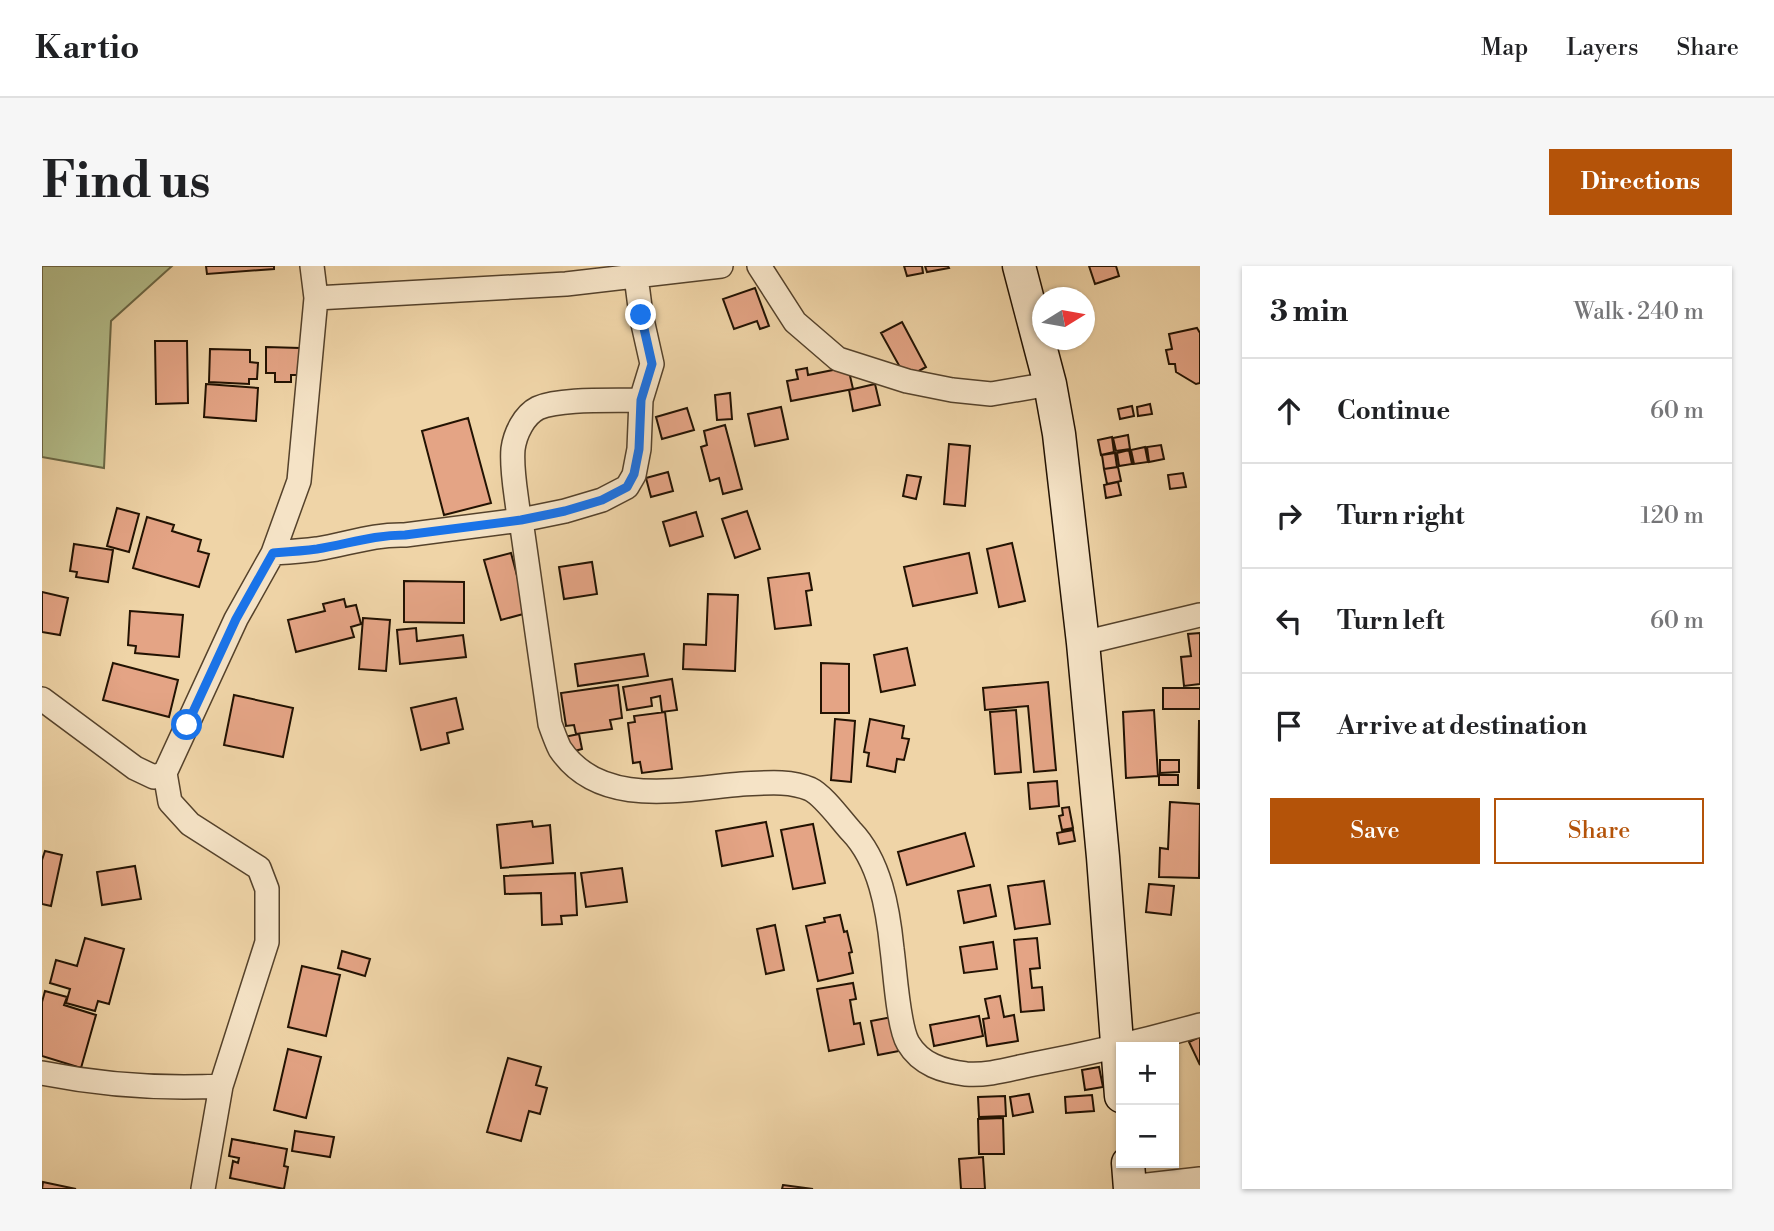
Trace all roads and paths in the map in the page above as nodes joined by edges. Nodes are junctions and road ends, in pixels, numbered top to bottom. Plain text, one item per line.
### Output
1 (312, 266) edge
2 (721, 266) edge
3 (759, 266) edge
4 (1019, 266) edge
5 (636, 276) junction
6 (316, 298) junction
7 (1050, 384) junction
8 (641, 400) junction
9 (520, 520) junction
10 (273, 553) junction
11 (1200, 615) edge
12 (1083, 643) junction
13 (42, 699) edge
14 (165, 773) junction
15 (1200, 1025) edge
16 (1117, 1042) edge
17 (1139, 1042) edge
18 (1116, 1048) edge
19 (42, 1073) edge
20 (221, 1086) junction
21 (1200, 1179) edge
22 (1129, 1180) edge
23 (203, 1189) edge

1 - 6 street
2 - 5 street
3 - 7 street
4 - 7 street
5 - 6 street
5 - 8 street
6 - 10 street
7 - 12 street
8 - 9 street
8 - 9 street
9 - 10 street
9 - 18 street
10 - 14 street
11 - 12 street
12 - 16 street
13 - 14 street
14 - 20 street
15 - 17 street
19 - 20 street
20 - 23 street
21 - 22 street

